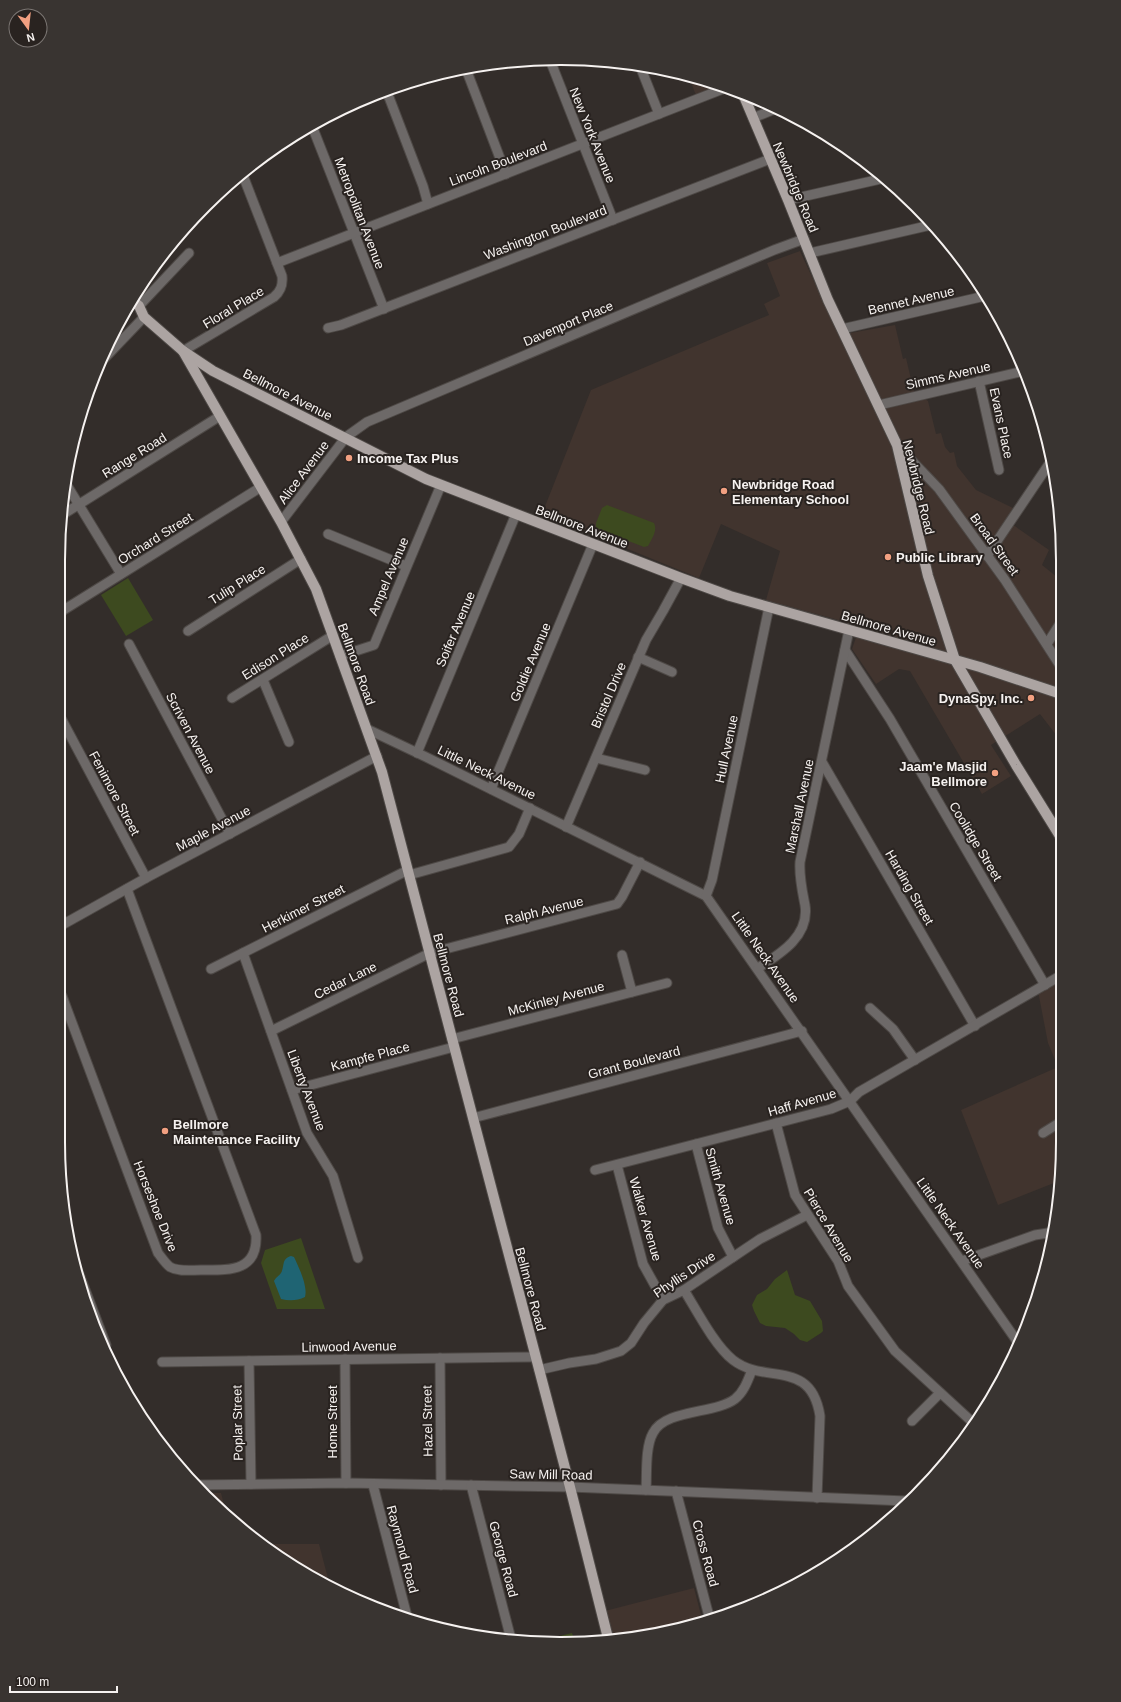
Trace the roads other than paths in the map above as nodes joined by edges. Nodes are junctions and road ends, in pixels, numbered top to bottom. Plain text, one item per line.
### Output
1 (552, 65) edge
2 (642, 72) edge
3 (468, 74) edge
4 (719, 91) edge
5 (389, 96) edge
6 (746, 101) edge
7 (769, 111) edge
8 (659, 114) junction
9 (753, 118) junction
10 (314, 131) edge
11 (582, 144) junction
12 (770, 159) junction
13 (506, 174) junction
14 (244, 179) edge
15 (877, 180) edge
16 (788, 200) junction
17 (428, 204) junction
18 (613, 220) junction
19 (926, 226) edge
20 (354, 233) junction
21 (804, 239) junction
22 (189, 253) dead end
23 (810, 253) junction
24 (277, 263) junction
25 (980, 297) edge
26 (137, 304) edge
27 (384, 309) junction
28 (144, 317) junction
29 (328, 328) dead end
30 (842, 329) junction
31 (112, 351) edge
32 (183, 351) junction
33 (1018, 372) edge
34 (979, 381) junction
35 (879, 405) junction
36 (220, 416) junction
37 (346, 437) junction
38 (897, 445) junction
39 (1047, 467) edge
40 (999, 470) dead end
41 (441, 485) junction
42 (261, 487) junction
43 (70, 491) edge
44 (78, 505) junction
45 (68, 512) edge
46 (516, 514) junction
47 (281, 522) junction
48 (328, 534) dead end
49 (593, 544) junction
50 (987, 556) junction
51 (301, 559) junction
52 (406, 566) junction
53 (121, 574) junction
54 (681, 578) junction
55 (770, 607) junction
56 (65, 609) edge
57 (849, 630) junction
58 (188, 631) dead end
59 (1056, 631) edge
60 (332, 636) junction
61 (129, 644) dead end
62 (1047, 644) junction
63 (845, 650) junction
64 (340, 656) junction
65 (638, 657) junction
66 (1056, 659) edge
67 (955, 660) junction
68 (672, 672) dead end
69 (263, 680) junction
70 (1056, 692) edge
71 (232, 698) dead end
72 (65, 726) edge
73 (367, 729) junction
74 (289, 742) dead end
75 (417, 753) junction
76 (376, 756) junction
77 (596, 758) junction
78 (822, 762) junction
79 (645, 770) dead end
80 (491, 789) junction
81 (530, 808) junction
82 (566, 827) junction
83 (1056, 830) edge
84 (230, 834) junction
85 (640, 862) junction
86 (408, 872) junction
87 (146, 878) junction
88 (127, 889) junction
89 (706, 896) junction
90 (65, 923) edge
91 (243, 953) junction
92 (430, 953) junction
93 (622, 955) dead end
94 (758, 968) junction
95 (211, 969) dead end
96 (1056, 978) edge
97 (667, 982) dead end
98 (1045, 985) junction
99 (632, 992) junction
100 (65, 1004) edge
101 (870, 1008) dead end
102 (975, 1026) junction
103 (271, 1031) junction
104 (802, 1031) junction
105 (453, 1043) junction
106 (915, 1060) junction
107 (292, 1090) junction
108 (850, 1101) junction
109 (473, 1118) junction
110 (776, 1123) junction
111 (1056, 1125) edge
112 (1043, 1133) dead end
113 (696, 1144) junction
114 (617, 1165) junction
115 (595, 1170) dead end
116 (807, 1215) junction
117 (1048, 1232) dead end
118 (733, 1257) junction
119 (358, 1258) dead end
120 (962, 1262) junction
121 (684, 1290) junction
122 (663, 1300) junction
123 (1015, 1338) edge
124 (536, 1357) junction
125 (440, 1358) junction
126 (345, 1359) junction
127 (249, 1361) junction
128 (162, 1362) dead end
129 (539, 1370) junction
130 (752, 1370) junction
131 (940, 1393) junction
132 (970, 1420) edge
133 (912, 1421) dead end
134 (250, 1484) junction
135 (346, 1484) junction
136 (373, 1484) junction
137 (441, 1484) junction
138 (203, 1485) edge
139 (471, 1485) junction
140 (570, 1487) junction
141 (646, 1490) junction
142 (676, 1492) junction
143 (817, 1498) junction
144 (901, 1501) edge
145 (406, 1612) edge
146 (708, 1614) edge
147 (510, 1634) edge
148 (607, 1635) edge

1 - 11 street, New York Avenue
2 - 8 street
3 - 13 street
4 - 8 street, Lincoln Boulevard
5 - 17 street
6 - 9 main road, Newbridge Road
7 - 9 street
8 - 11 street, Lincoln Boulevard
9 - 12 main road, Newbridge Road
10 - 20 street, Metropolitan Avenue
11 - 13 street, Lincoln Boulevard
11 - 18 street, New York Avenue
12 - 16 main road, Newbridge Road
12 - 18 street, Washington Boulevard
13 - 17 street, Lincoln Boulevard
14 - 24 street
15 - 16 street
16 - 21 main road, Newbridge Road
17 - 20 street, Lincoln Boulevard
18 - 27 street, Washington Boulevard
19 - 23 street
20 - 24 street, Lincoln Boulevard
20 - 27 street, Metropolitan Avenue
21 - 23 main road, Newbridge Road
21 - 37 street, Davenport Place
22 - 26 street
23 - 30 main road, Newbridge Road
24 - 32 street, Floral Place
25 - 30 street, Bennet Avenue
26 - 28 main road, Bellmore Avenue
27 - 29 street, Washington Boulevard
28 - 31 street
28 - 32 main road, Bellmore Avenue
30 - 35 main road, Newbridge Road
32 - 36 main road, Bellmore Road
32 - 37 main road, Bellmore Avenue
33 - 34 street, Simms Avenue
34 - 35 street, Simms Avenue
34 - 40 street, Evans Place
35 - 38 main road, Newbridge Road
36 - 42 main road, Bellmore Road
36 - 44 street, Range Road
37 - 41 main road, Bellmore Avenue
37 - 47 street, Alice Avenue
38 - 50 street, Broad Street
38 - 67 main road, Newbridge Road
39 - 50 street
41 - 46 main road, Bellmore Avenue
41 - 52 street, Ampel Avenue
42 - 47 main road, Bellmore Road
42 - 53 street, Orchard Street
43 - 44 street
44 - 45 street, Range Road
44 - 53 street
46 - 49 main road, Bellmore Avenue
46 - 75 street, Soifer Avenue
47 - 51 main road, Bellmore Road
48 - 52 street
49 - 54 main road, Bellmore Avenue
49 - 80 street, Goldie Avenue
50 - 62 street, Broad Street
51 - 58 street, Tulip Place
51 - 60 main road, Bellmore Road
52 - 64 street, Ampel Avenue
53 - 56 street, Orchard Street
54 - 55 main road, Bellmore Avenue
54 - 65 street, Bristol Drive
55 - 57 main road, Bellmore Avenue
55 - 89 street, Hull Avenue
57 - 63 street, Marshall Avenue
57 - 67 main road, Bellmore Avenue
59 - 62 street
60 - 64 main road, Bellmore Road
60 - 69 street, Edison Place
61 - 84 street, Scriven Avenue
62 - 66 street, Broad Street
63 - 78 street, Marshall Avenue
63 - 98 street, Coolidge Street
64 - 73 main road, Bellmore Road
65 - 68 street
65 - 77 street, Bristol Drive
67 - 70 main road, Bellmore Avenue
67 - 83 main road, Newbridge Road
69 - 71 street, Edison Place
69 - 74 street
72 - 87 street, Fenimore Street
73 - 75 street, Little Neck Avenue
73 - 76 main road, Bellmore Road
75 - 80 street, Little Neck Avenue
76 - 84 street, Maple Avenue
76 - 86 main road, Bellmore Road
77 - 79 street
77 - 82 street, Bristol Drive
78 - 94 street, Marshall Avenue
78 - 102 street, Harding Street
80 - 81 street, Little Neck Avenue
81 - 82 street, Little Neck Avenue
81 - 86 street, Herkimer Street
82 - 85 street, Little Neck Avenue
84 - 87 street, Maple Avenue
85 - 89 street, Little Neck Avenue
85 - 92 street, Ralph Avenue
86 - 91 street, Herkimer Street
86 - 92 main road, Bellmore Road
87 - 88 street, Maple Avenue
88 - 90 street, Maple Avenue
88 - 100 street, Horseshoe Drive
89 - 94 street, Little Neck Avenue
91 - 95 street, Herkimer Street
91 - 103 street, Liberty Avenue
92 - 103 street, Cedar Lane
92 - 105 main road, Bellmore Road
93 - 99 street
94 - 104 street, Little Neck Avenue
96 - 98 street, Haff Avenue
97 - 99 street, McKinley Avenue
98 - 102 street, Haff Avenue
99 - 105 street, McKinley Avenue
101 - 106 street
102 - 106 street, Haff Avenue
103 - 107 street, Liberty Avenue
104 - 108 street, Little Neck Avenue
104 - 109 street, Grant Boulevard
105 - 107 street, Kampfe Place
105 - 109 main road, Bellmore Road
106 - 108 street, Haff Avenue
107 - 119 street, Liberty Avenue
108 - 110 street, Haff Avenue
108 - 120 street, Little Neck Avenue
109 - 124 main road, Bellmore Road
110 - 113 street, Haff Avenue
110 - 116 street, Pierce Avenue
111 - 112 street
113 - 114 street, Haff Avenue
113 - 118 street, Smith Avenue
114 - 115 street, Haff Avenue
114 - 122 street, Walker Avenue
116 - 118 street, Phyllis Drive
116 - 131 street, Pierce Avenue
117 - 120 street
118 - 121 street, Phyllis Drive
120 - 123 street, Little Neck Avenue
121 - 122 street, Phyllis Drive
121 - 130 street
122 - 129 street, Phyllis Drive
124 - 125 street, Linwood Avenue
124 - 129 main road, Bellmore Road
125 - 126 street, Linwood Avenue
125 - 137 street, Hazel Street
126 - 127 street, Linwood Avenue
126 - 135 street, Home Street
127 - 128 street, Linwood Avenue
127 - 134 street, Poplar Street
129 - 140 main road, Bellmore Road
130 - 141 street
130 - 143 street
131 - 132 street, Pierce Avenue
131 - 133 street
134 - 135 street, Saw Mill Road
134 - 138 street, Saw Mill Road
135 - 136 street, Saw Mill Road
136 - 137 street, Saw Mill Road
136 - 145 street, Raymond Road
137 - 139 street, Saw Mill Road
139 - 140 street, Saw Mill Road
139 - 147 street, George Road
140 - 141 street, Saw Mill Road
140 - 148 main road, Bellmore Road
141 - 142 street, Saw Mill Road
142 - 143 street, Saw Mill Road
142 - 146 street, Cross Road
143 - 144 street, Saw Mill Road

